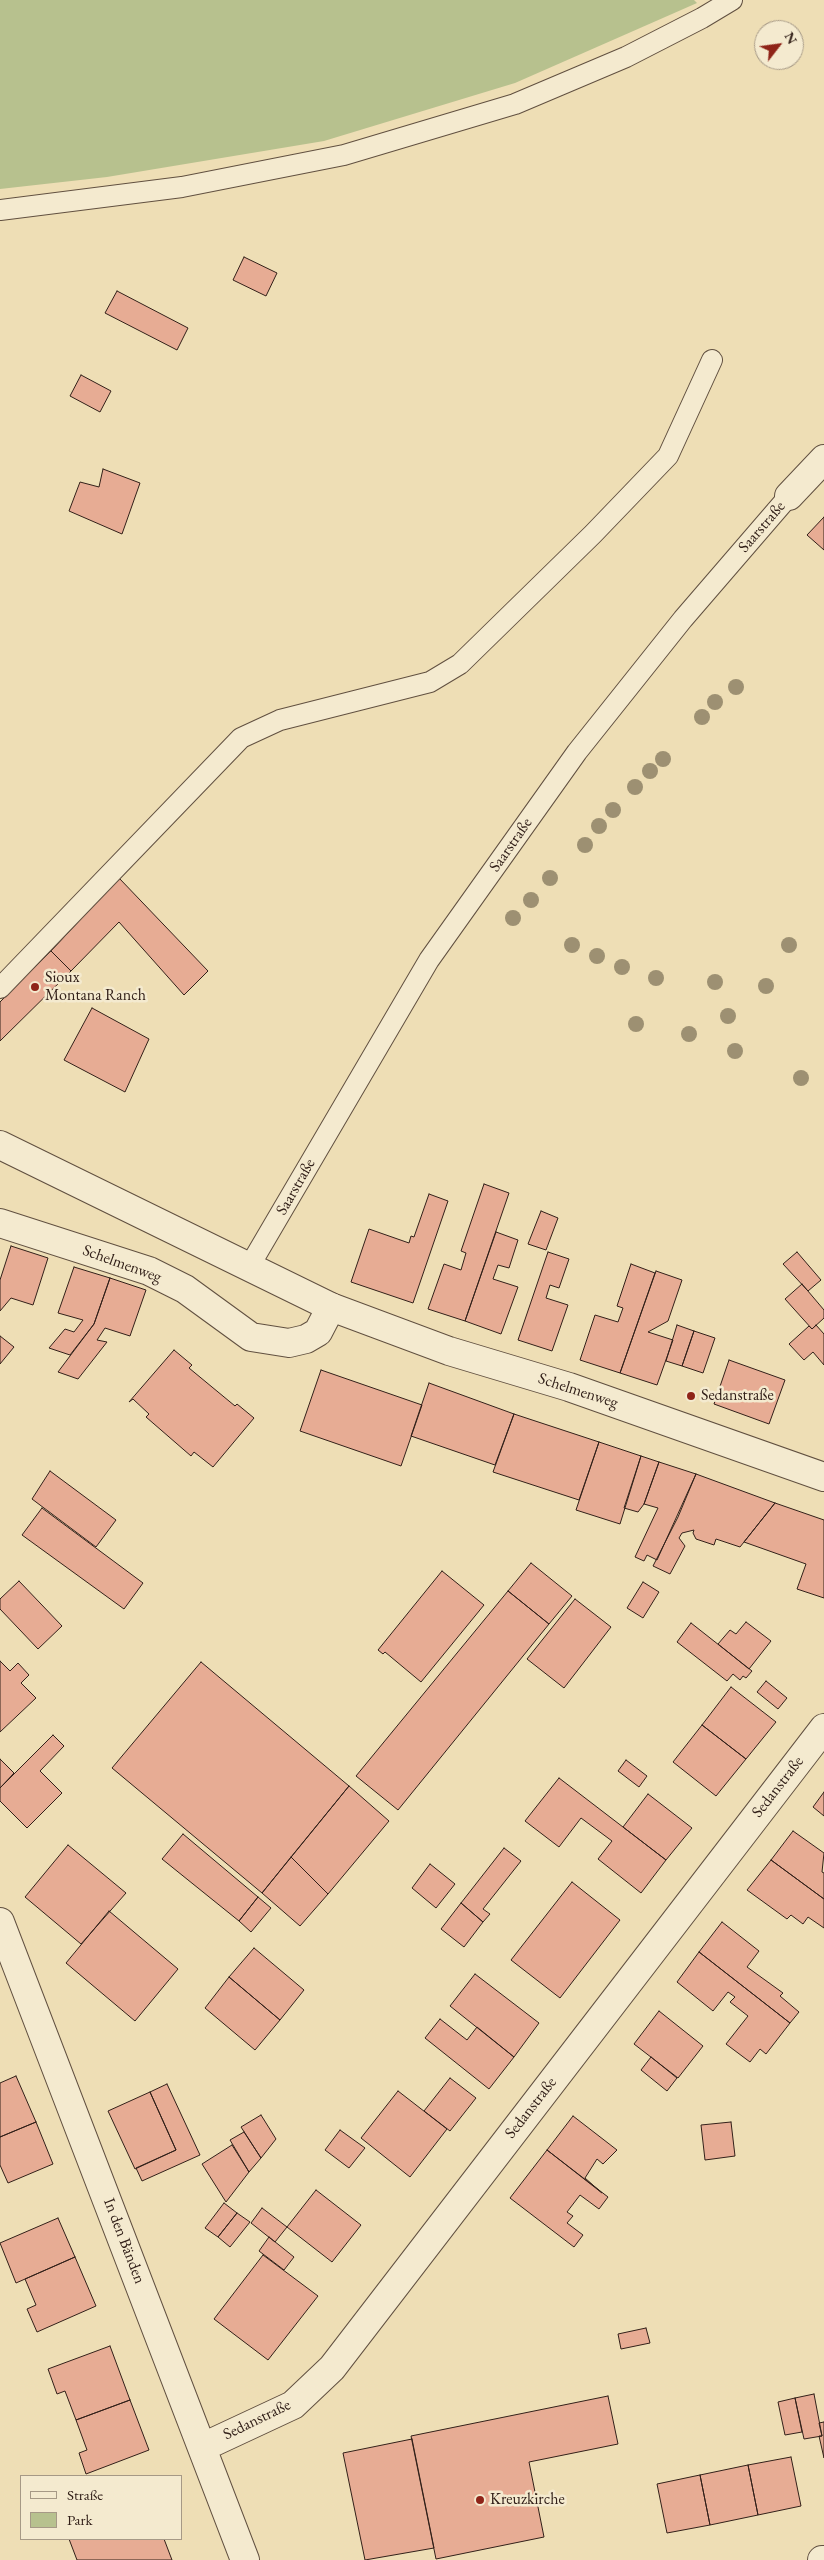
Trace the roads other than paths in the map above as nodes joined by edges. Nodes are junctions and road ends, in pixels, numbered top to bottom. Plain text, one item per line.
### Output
1 (732, 0) edge
2 (0, 210) edge
3 (712, 360) dead end
4 (824, 459) edge
5 (789, 496) joint
6 (0, 988) edge
7 (0, 1145) edge
8 (0, 1224) edge
9 (249, 1267) junction
10 (331, 1307) junction
11 (824, 1477) edge
12 (824, 1728) edge
13 (0, 1922) edge
14 (204, 2447) junction
15 (246, 2560) edge

1 - 2 lane
3 - 6 lane
4 - 5 street, Saarstraße
5 - 9 lane, Saarstraße
7 - 9 street, Schelmenweg
8 - 10 street, Schelmenweg
9 - 10 street, Schelmenweg
10 - 11 street, Schelmenweg
12 - 14 street, Sedanstraße
13 - 14 street, In den Bänden
14 - 15 street, In den Bänden

